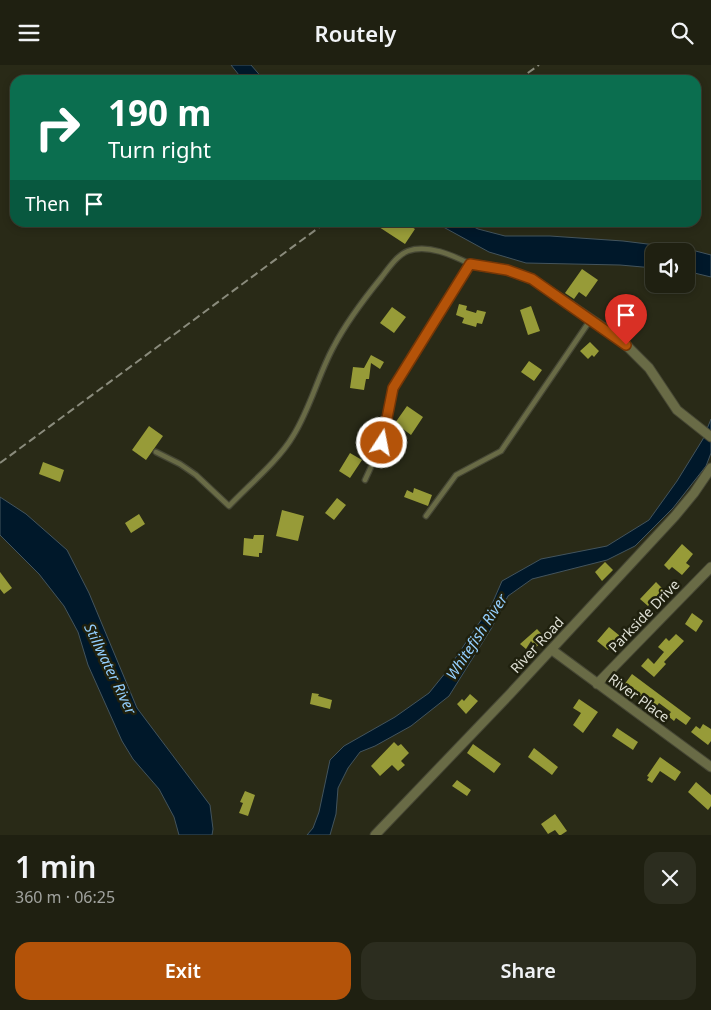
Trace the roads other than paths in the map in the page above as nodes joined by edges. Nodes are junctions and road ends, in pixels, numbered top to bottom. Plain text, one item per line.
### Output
1 (470, 264) junction
2 (591, 319) junction
3 (711, 437) edge
4 (156, 453) dead end
5 (711, 468) edge
6 (365, 480) dead end
7 (426, 516) dead end
8 (711, 567) edge
9 (552, 650) junction
10 (597, 684) junction
11 (711, 767) edge
12 (375, 835) edge

1 - 2 street
1 - 4 lane
1 - 6 lane
2 - 3 street
2 - 7 lane
5 - 9 street, River Road
8 - 10 street, Parkside Drive
9 - 10 street, River Place
9 - 12 street, River Road
10 - 11 street, River Place

